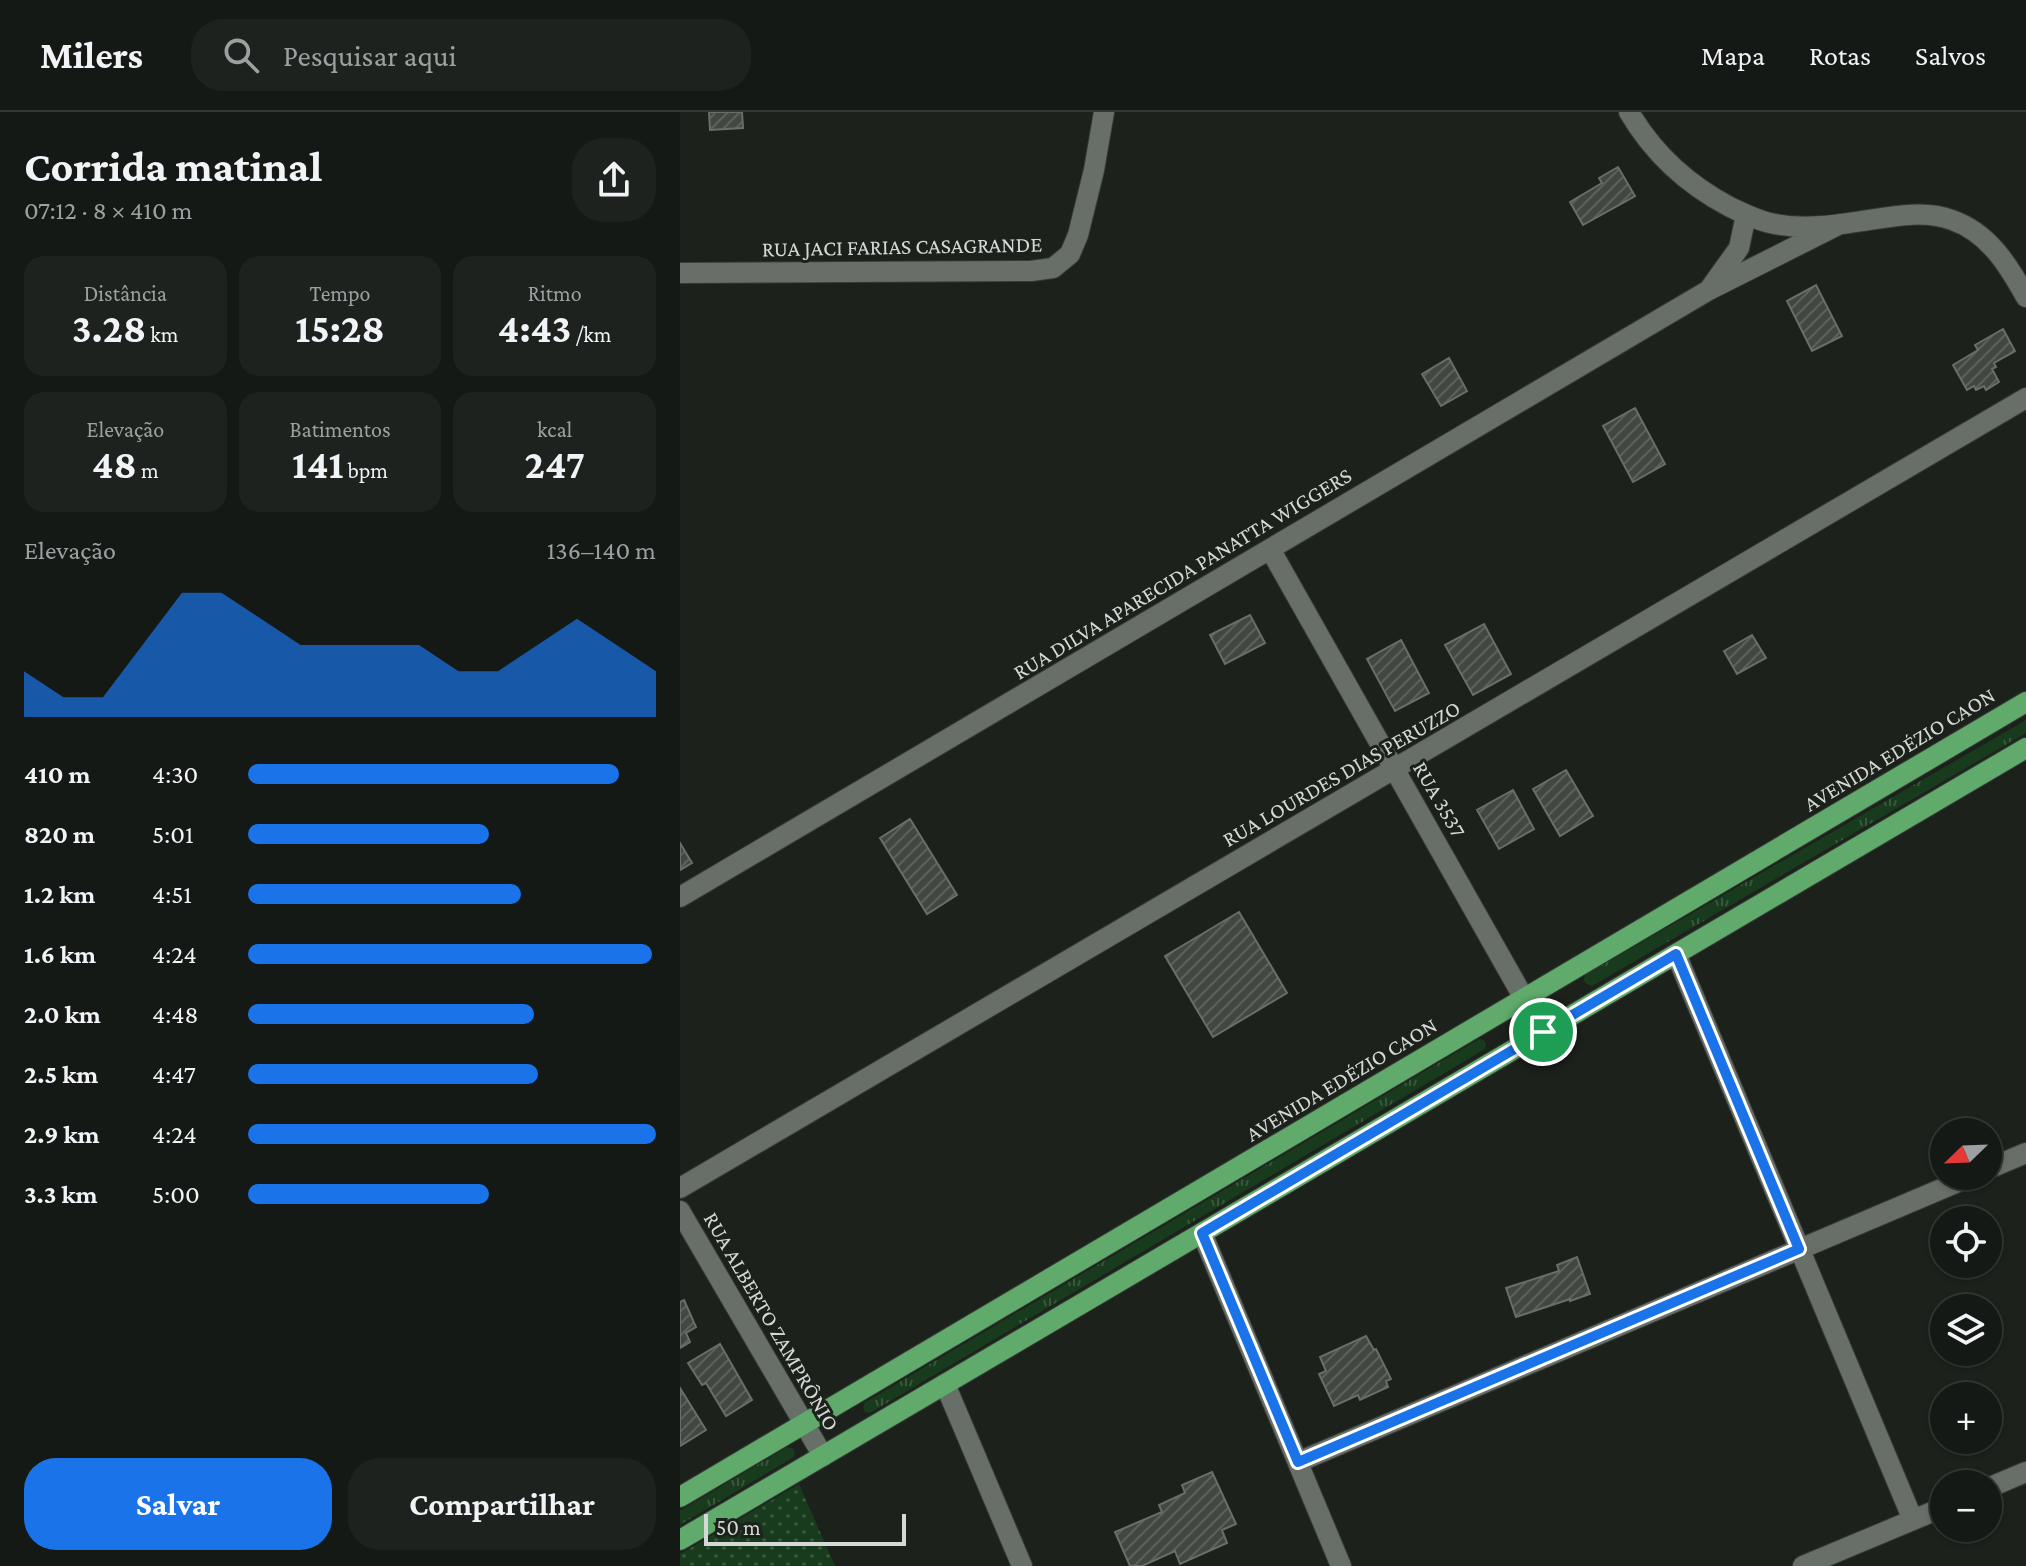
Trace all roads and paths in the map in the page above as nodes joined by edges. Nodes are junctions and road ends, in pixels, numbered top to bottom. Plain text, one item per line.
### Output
1 (1104, 112) edge
2 (1629, 112) edge
3 (1746, 215) junction
4 (1840, 224) junction
5 (680, 273) edge
6 (1709, 290) junction
7 (2026, 297) edge
8 (2026, 398) edge
9 (1270, 549) junction
10 (2026, 702) edge
11 (2026, 748) edge
12 (1395, 769) junction
13 (680, 897) edge
14 (1676, 954) junction
15 (1525, 998) junction
16 (1543, 1032) junction
17 (2026, 1153) edge
18 (2002, 1163) edge
19 (680, 1188) edge
20 (1939, 1190) edge
21 (680, 1211) edge
22 (1202, 1233) junction
23 (1799, 1249) junction
24 (945, 1384) junction
25 (804, 1424) junction
26 (823, 1456) junction
27 (1298, 1462) junction
28 (2026, 1472) edge
29 (2002, 1482) edge
30 (680, 1497) edge
31 (1930, 1513) edge
32 (1913, 1520) junction
33 (680, 1540) edge
34 (1022, 1566) edge
35 (1341, 1566) edge
36 (1803, 1566) edge

1 - 5 street, RUA JACI FARIAS CASAGRANDE
2 - 3 street
3 - 4 street
3 - 6 street, RUA DILVA APARECIDA PANATTA WIGGERS
4 - 6 street, RUA DILVA APARECIDA PANATTA WIGGERS
4 - 7 street
6 - 9 street, RUA DILVA APARECIDA PANATTA WIGGERS
8 - 12 street, RUA LOURDES DIAS PERUZZO
9 - 12 street, RUA 3537
9 - 13 street, RUA DILVA APARECIDA PANATTA WIGGERS
10 - 15 main road, AVENIDA EDÉZIO CAON
11 - 14 main road
12 - 15 street, RUA 3537
12 - 19 street, RUA LOURDES DIAS PERUZZO
14 - 16 main road
14 - 23 street
15 - 16 street, RUA 3537
15 - 25 main road, AVENIDA EDÉZIO CAON
16 - 22 main road
17 - 18 street
20 - 23 street
21 - 25 street, RUA ALBERTO ZAMPRÔNIO
22 - 24 main road
22 - 27 street
23 - 27 street
23 - 32 street
24 - 26 main road
24 - 34 street
25 - 26 street, RUA ALBERTO ZAMPRÔNIO
25 - 30 main road, AVENIDA EDÉZIO CAON
26 - 33 main road
27 - 35 street
28 - 29 street
31 - 32 street
32 - 36 street

